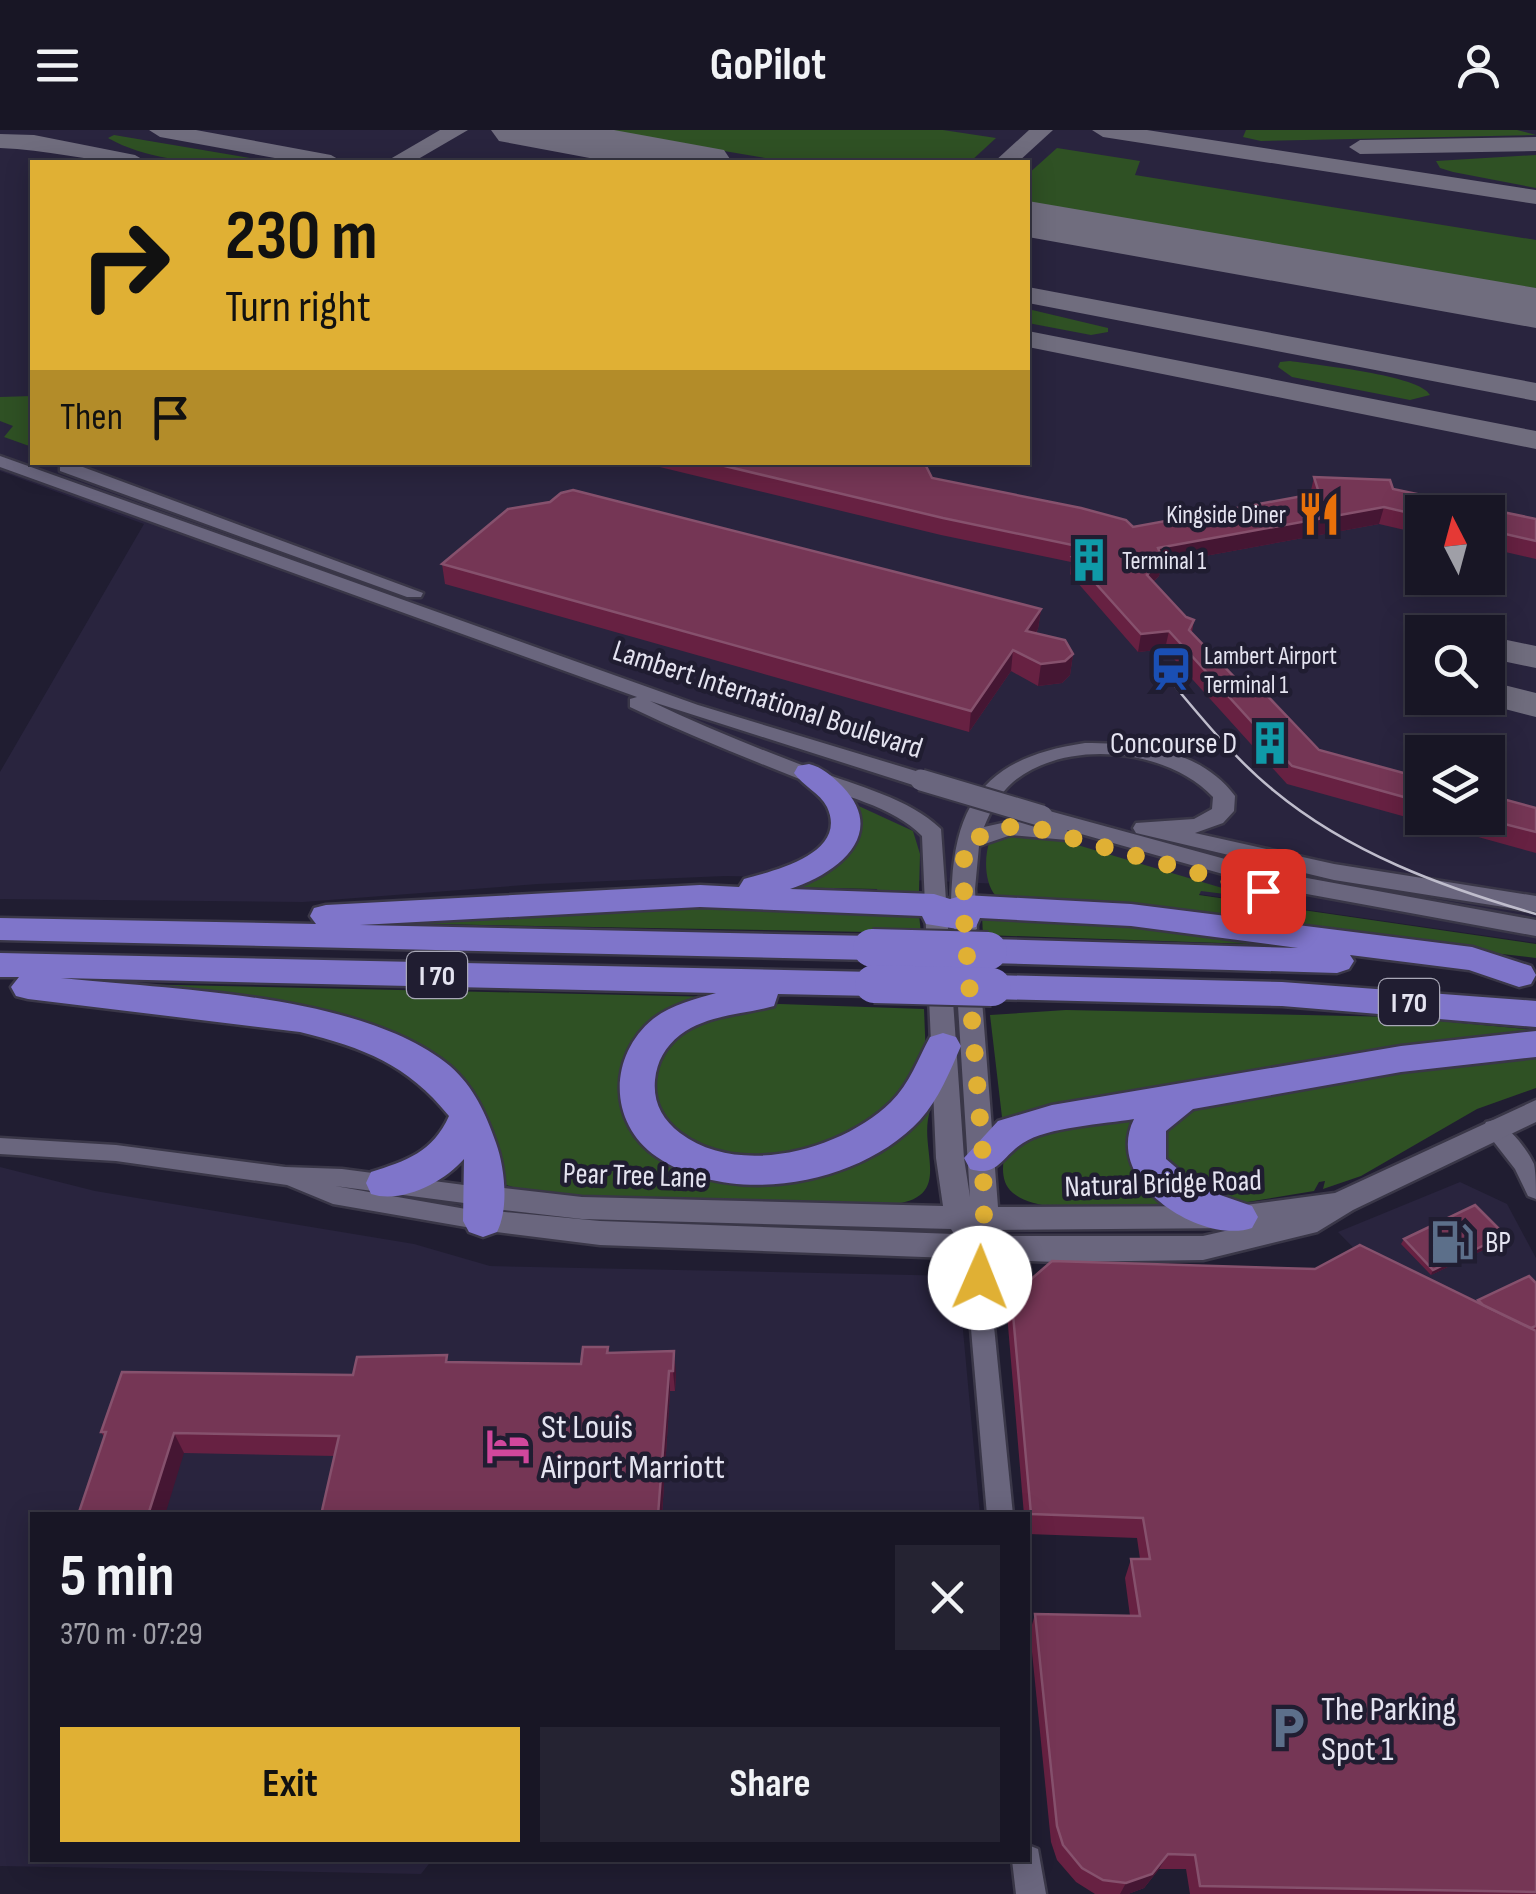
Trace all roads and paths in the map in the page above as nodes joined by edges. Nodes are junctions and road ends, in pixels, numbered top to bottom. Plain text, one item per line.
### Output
1 (0, 443) edge
2 (30, 454) edge
3 (0, 461) edge
4 (61, 465) edge
5 (601, 677) junction
6 (809, 773) junction
7 (926, 773) junction
8 (1046, 808) junction
9 (1144, 828) junction
10 (964, 844) junction
11 (700, 896) junction
12 (1536, 904) edge
13 (1406, 907) junction
14 (949, 911) junction
15 (1536, 928) edge
16 (0, 929) edge
17 (146, 933) junction
18 (0, 966) edge
19 (873, 966) junction
20 (1527, 977) edge
21 (0, 984) edge
22 (1536, 1014) edge
23 (1536, 1044) edge
24 (942, 1046) junction
25 (1185, 1097) junction
26 (1536, 1110) edge
27 (467, 1117) junction
28 (1494, 1128) junction
29 (0, 1146) edge
30 (972, 1161) junction
31 (285, 1176) junction
32 (386, 1184) junction
33 (1536, 1190) edge
34 (1344, 1202) junction
35 (485, 1209) junction
36 (896, 1216) junction
37 (1238, 1217) junction
38 (971, 1218) junction
39 (1062, 1220) junction
40 (976, 1247) junction
41 (1000, 1512) edge
42 (1028, 1862) edge
43 (1030, 1894) edge

1 - 2 street
3 - 5 street, Lambert International Boulevard
4 - 7 street, Lambert International Boulevard
5 - 6 street
5 - 7 street, Lambert International Boulevard
6 - 11 highway
6 - 14 street
7 - 8 street, Lambert International Boulevard, bridge
8 - 9 street, Lambert International Boulevard
8 - 13 street, Lambert International Boulevard
9 - 10 street
9 - 12 street, Lambert International Boulevard
10 - 13 street
10 - 14 street
11 - 14 highway
11 - 17 highway
13 - 15 street, Lambert International Boulevard
14 - 20 highway
14 - 24 street
14 - 30 street
16 - 17 highway, I 70
17 - 19 highway, I 70
18 - 19 highway, I 70
19 - 20 highway, I 70, bridge
19 - 22 highway, I 70, bridge
19 - 24 highway
21 - 27 highway
23 - 25 highway
24 - 30 street
25 - 30 highway
25 - 37 highway
26 - 28 street, Natural Bridge Road
27 - 32 highway
27 - 35 highway
28 - 33 street
28 - 34 street, Natural Bridge Road
29 - 31 street, Pear Tree Lane
30 - 36 street
30 - 38 street
30 - 39 street
31 - 32 street, Pear Tree Lane
31 - 35 street, Pear Tree Lane
32 - 35 street, Pear Tree Lane
34 - 37 street, Natural Bridge Road
34 - 40 street, Natural Bridge Road
35 - 36 street, Pear Tree Lane
35 - 40 street, Pear Tree Lane
36 - 38 street, Pear Tree Lane
37 - 39 street, Natural Bridge Road
38 - 39 street, Natural Bridge Road
38 - 40 street
40 - 41 street
42 - 43 street

